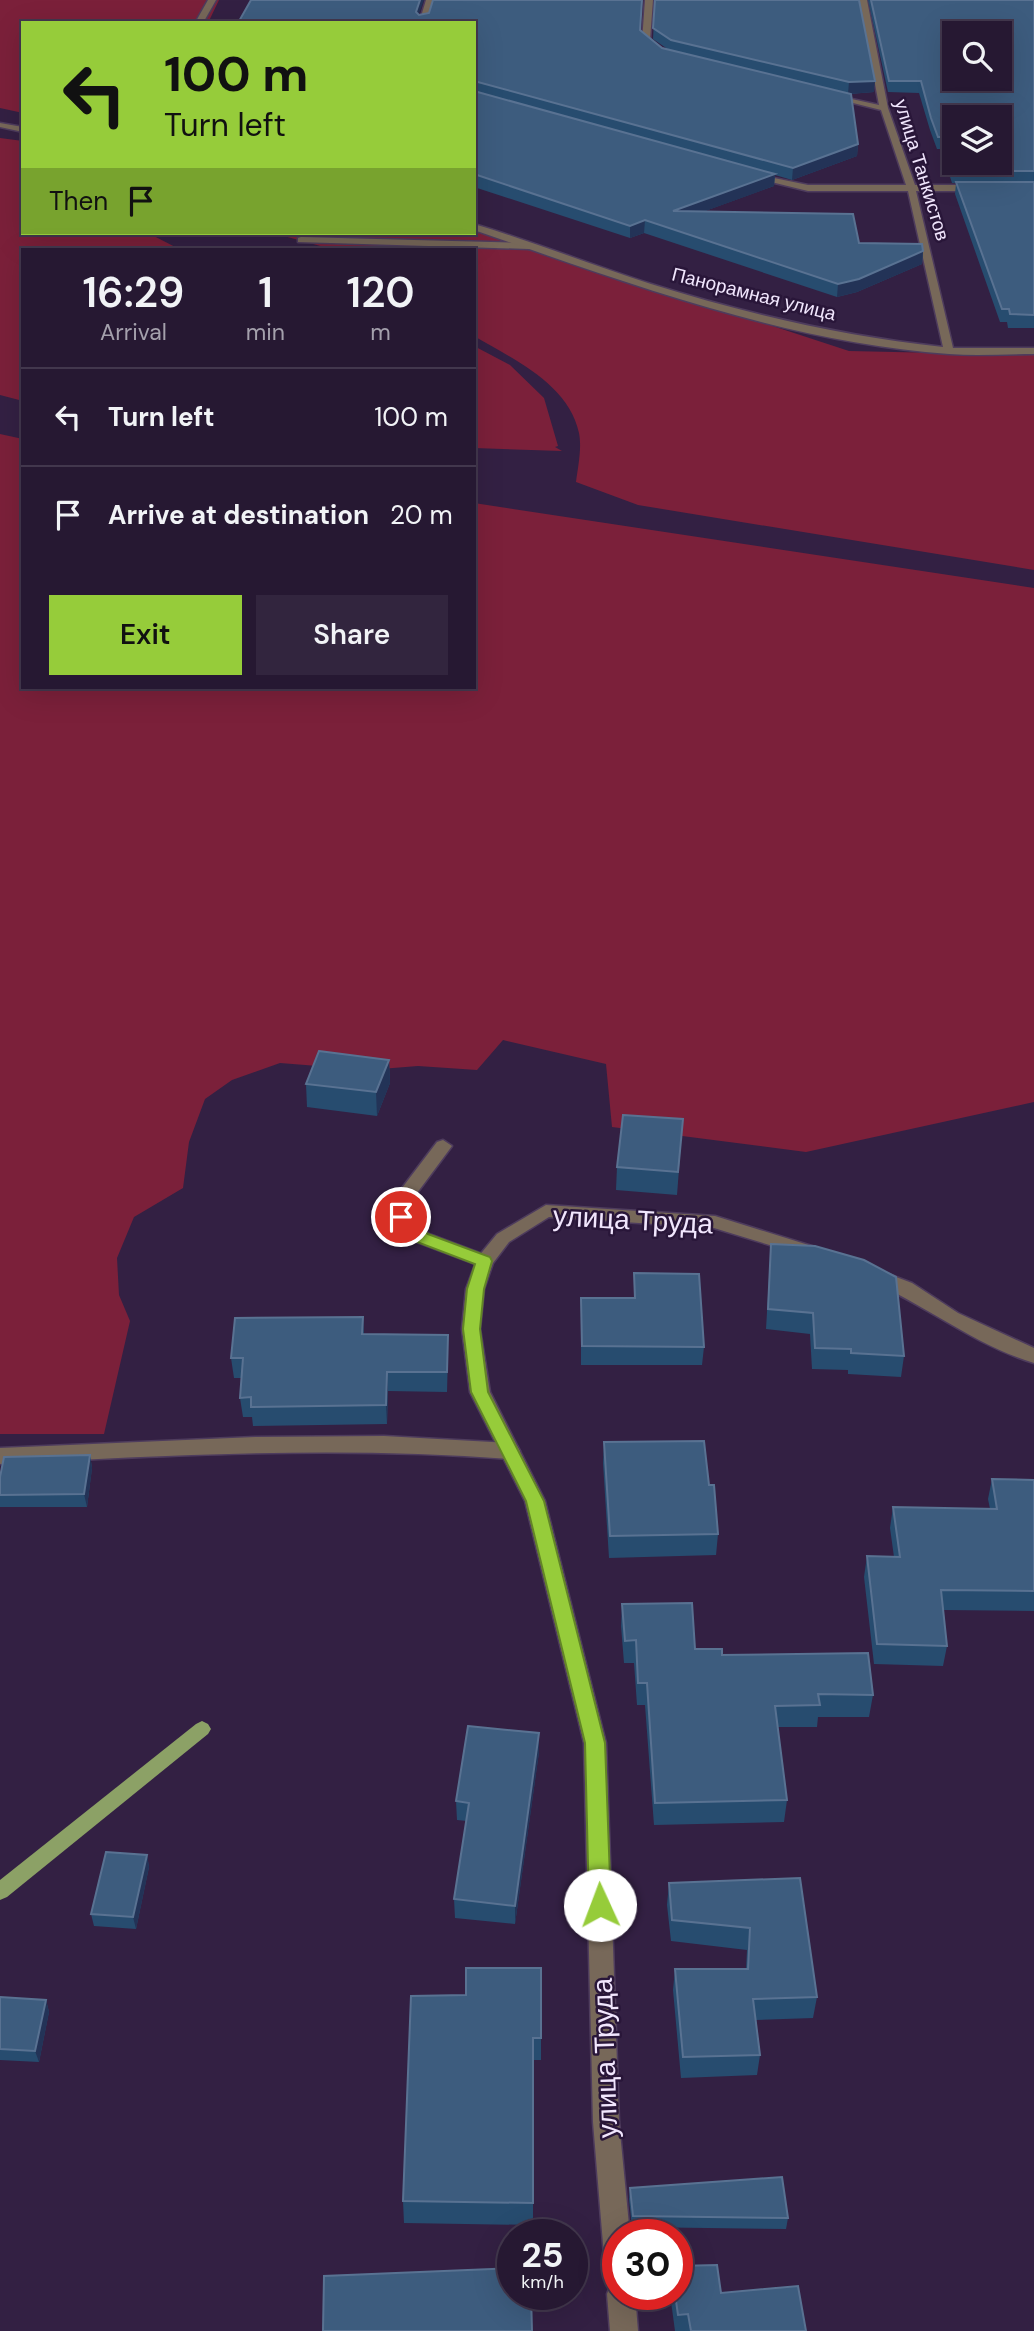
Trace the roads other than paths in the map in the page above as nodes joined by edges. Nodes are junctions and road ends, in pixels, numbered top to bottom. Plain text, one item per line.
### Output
1 (212, 0) edge
2 (430, 0) edge
3 (649, 0) edge
4 (863, 0) edge
5 (200, 21) edge
6 (424, 21) edge
7 (666, 55) edge
8 (816, 93) edge
9 (884, 108) junction
10 (0, 125) edge
11 (21, 130) edge
12 (740, 173) edge
13 (911, 187) junction
14 (993, 189) edge
15 (476, 228) edge
16 (301, 240) dead end
17 (529, 246) junction
18 (948, 351) junction
19 (1034, 351) edge
20 (443, 1146) dead end
21 (825, 1256) edge
22 (484, 1261) junction
23 (861, 1269) edge
24 (1034, 1356) edge
25 (510, 1451) junction
26 (0, 1456) edge
27 (615, 2219) edge
28 (622, 2310) edge
29 (624, 2331) edge

1 - 5 street
2 - 6 street
3 - 7 street
4 - 9 street, улица Танкистов
8 - 9 street
9 - 13 street, улица Танкистов
10 - 11 street
12 - 13 street
13 - 14 street
13 - 18 street, улица Танкистов
15 - 17 street, Панорамная улица
16 - 17 street
17 - 18 street, Панорамная улица
18 - 19 street, Панорамная улица
20 - 22 street
21 - 22 street, улица Труда
22 - 25 street, улица Труда
23 - 24 street
25 - 26 street
25 - 27 street, улица Труда
28 - 29 street

